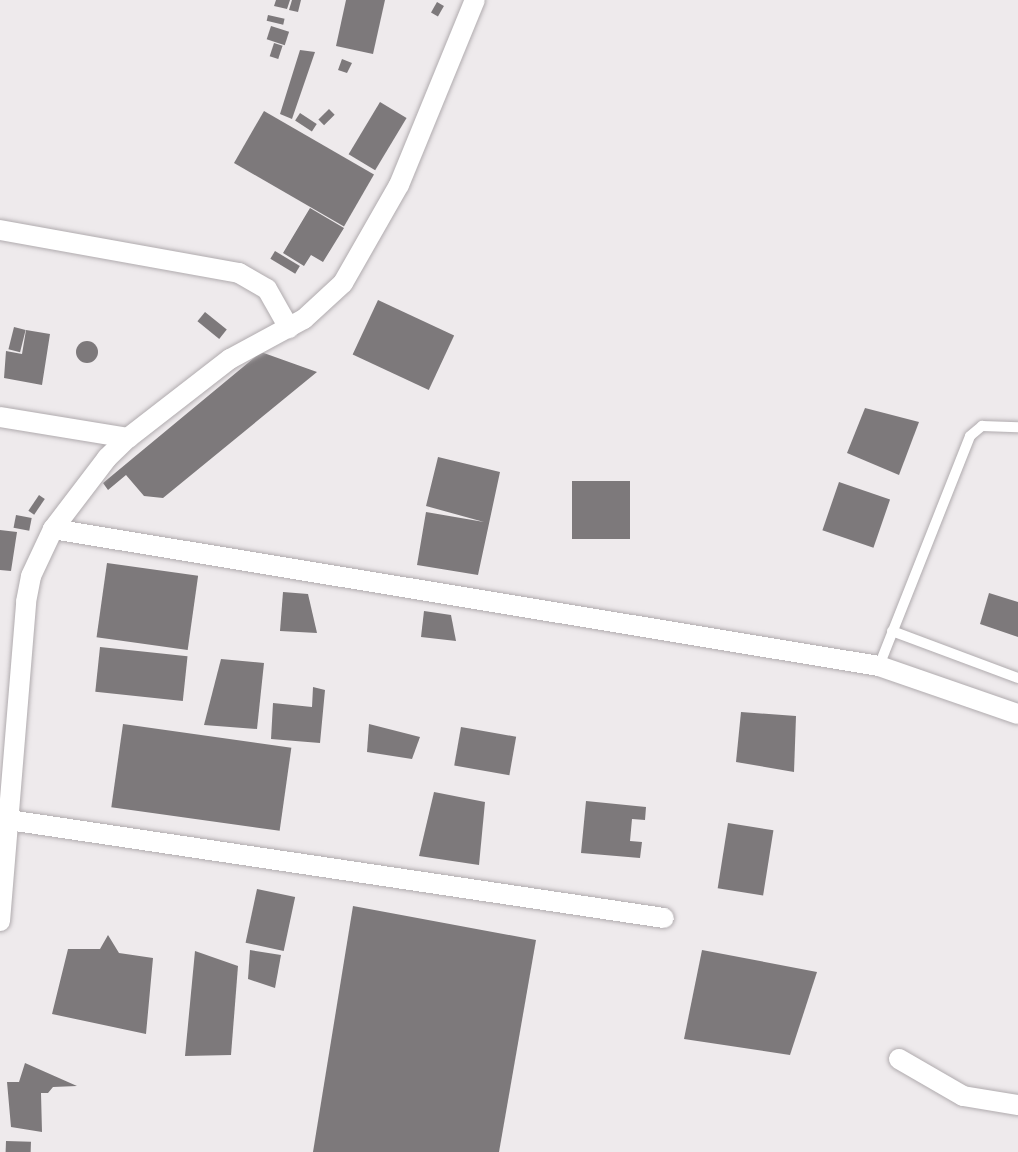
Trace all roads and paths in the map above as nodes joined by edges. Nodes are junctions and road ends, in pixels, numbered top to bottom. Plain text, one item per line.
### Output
1 (475, 0) edge
2 (0, 230) edge
3 (289, 328) junction
4 (0, 417) edge
5 (1018, 427) edge
6 (128, 438) junction
7 (53, 529) junction
8 (892, 631) junction
9 (879, 666) junction
10 (1018, 678) edge
11 (1018, 714) edge
12 (9, 820) junction
13 (664, 918) dead end
14 (0, 921) edge
15 (899, 1059) dead end
16 (1018, 1105) edge

1 - 3 street
2 - 3 street
3 - 6 street
4 - 6 street
5 - 8 lane
6 - 7 street
7 - 9 street
7 - 12 street
8 - 9 lane
8 - 10 lane
9 - 11 street
12 - 13 street
12 - 14 street
15 - 16 street

